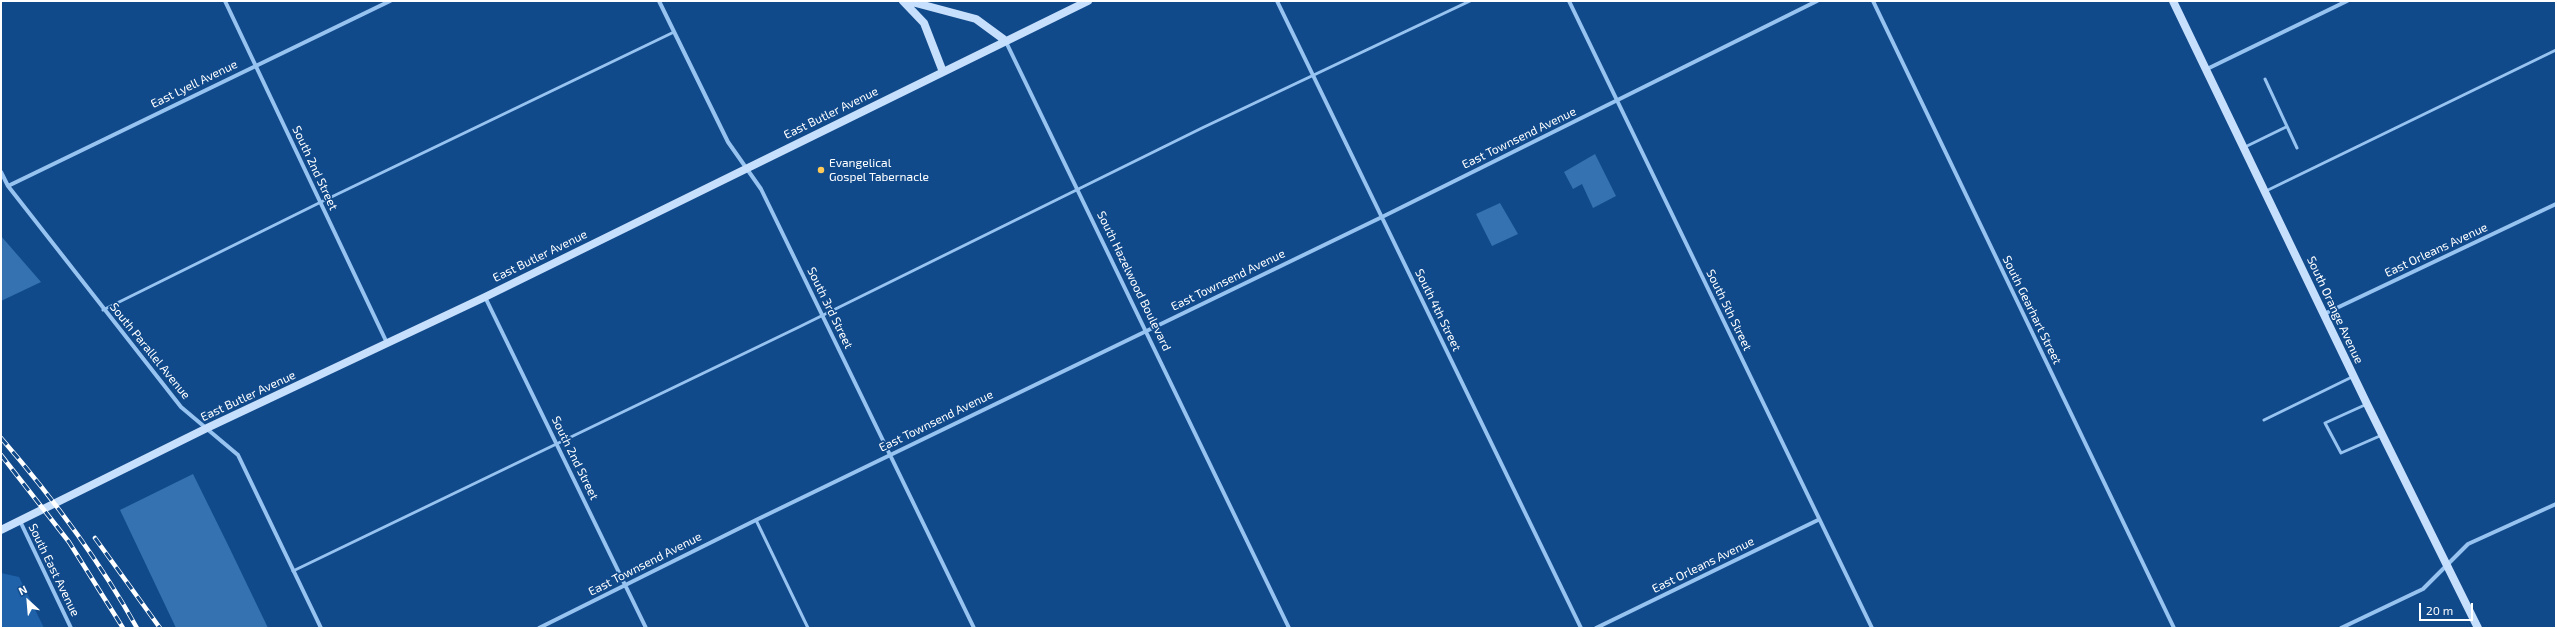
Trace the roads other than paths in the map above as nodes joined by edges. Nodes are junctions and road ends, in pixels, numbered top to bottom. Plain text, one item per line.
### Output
1 (225, 1) edge
2 (390, 1) edge
3 (659, 1) edge
4 (903, 1) edge
5 (908, 1) edge
6 (1088, 1) edge
7 (1277, 1) edge
8 (1470, 1) edge
9 (1569, 1) edge
10 (1817, 1) edge
11 (1872, 1) edge
12 (2174, 1) edge
13 (2348, 1) edge
14 (674, 32) junction
15 (1006, 41) junction
16 (2556, 50) edge
17 (256, 66) junction
18 (2207, 69) junction
19 (943, 72) junction
20 (1314, 76) junction
21 (2265, 78) dead end
22 (1618, 101) junction
23 (2286, 127) junction
24 (2245, 147) junction
25 (2297, 148) dead end
26 (746, 168) junction
27 (1, 172) edge
28 (8, 186) junction
29 (1077, 190) junction
30 (2266, 191) junction
31 (321, 202) junction
32 (2556, 204) edge
33 (1382, 217) junction
34 (485, 297) junction
35 (103, 310) junction
36 (2324, 314) junction
37 (822, 315) junction
38 (1145, 332) junction
39 (387, 343) junction
40 (2354, 376) junction
41 (2367, 404) junction
42 (2264, 420) dead end
43 (207, 428) junction
44 (2382, 435) junction
45 (557, 444) junction
46 (890, 455) junction
47 (2556, 504) edge
48 (756, 520) junction
49 (1818, 520) junction
50 (19, 521) junction
51 (1, 530) edge
52 (2447, 567) junction
53 (293, 571) junction
54 (625, 584) junction
55 (72, 628) edge
56 (321, 628) edge
57 (539, 628) edge
58 (646, 628) edge
59 (808, 628) edge
60 (974, 628) edge
61 (1290, 628) edge
62 (1581, 628) edge
63 (1596, 628) edge
64 (1872, 628) edge
65 (2174, 628) edge
66 (2341, 628) edge
67 (2478, 628) edge

1 - 17 street, South 2nd Street
2 - 17 street, East Lyell Avenue
3 - 14 street, South 3rd Street
4 - 19 street
5 - 15 street, South Hazelwood Boulevard
6 - 15 street, East Butler Avenue
7 - 20 street, South 4th Street
8 - 20 lane
9 - 22 street, South 5th Street
10 - 22 street, East Townsend Avenue
11 - 65 street, South Gearhart Street
12 - 18 street, South Orange Avenue
13 - 18 street
14 - 26 street, South 3rd Street
14 - 31 lane
15 - 19 street, East Butler Avenue
15 - 29 street, South Hazelwood Boulevard
16 - 30 lane
17 - 28 street, East Lyell Avenue
17 - 31 street, South 2nd Street
18 - 24 street, South Orange Avenue
19 - 26 street, East Butler Avenue
20 - 29 lane
20 - 33 street, South 4th Street
21 - 23 lane
22 - 33 street, East Townsend Avenue
22 - 49 street, South 5th Street
23 - 24 lane
23 - 25 lane
24 - 30 street, South Orange Avenue
26 - 34 street, East Butler Avenue
26 - 37 street, South 3rd Street
27 - 28 street, South Parallel Avenue
28 - 35 street, South Parallel Avenue
29 - 37 lane
29 - 38 street, South Hazelwood Boulevard
30 - 36 street, South Orange Avenue
31 - 35 lane
31 - 39 street, South 2nd Street
32 - 36 street, East Orleans Avenue
33 - 38 street, East Townsend Avenue
33 - 62 street, South 4th Street
34 - 39 street, East Butler Avenue
34 - 45 street, South 2nd Street
35 - 43 street, South Parallel Avenue
36 - 40 street, South Orange Avenue
37 - 45 lane
37 - 46 street, South 3rd Street
38 - 46 street, East Townsend Avenue
38 - 61 street, South Hazelwood Boulevard
39 - 43 street, East Butler Avenue
40 - 41 street, South Orange Avenue
40 - 42 lane
41 - 44 street, South Orange Avenue
41 - 44 lane
43 - 50 street, East Butler Avenue
43 - 53 street, South Parallel Avenue
44 - 52 street, South Orange Avenue
45 - 53 lane
45 - 54 street, South 2nd Street
46 - 48 street, East Townsend Avenue
46 - 60 street, South 3rd Street
47 - 52 street
48 - 54 street, East Townsend Avenue
48 - 59 lane
49 - 63 street, East Orleans Avenue
49 - 64 street, South 5th Street
50 - 51 street, East Butler Avenue
50 - 55 street, South East Avenue
52 - 66 street
52 - 67 street, South Orange Avenue
53 - 56 street, South Parallel Avenue
54 - 57 street, East Townsend Avenue
54 - 58 street, South 2nd Street

